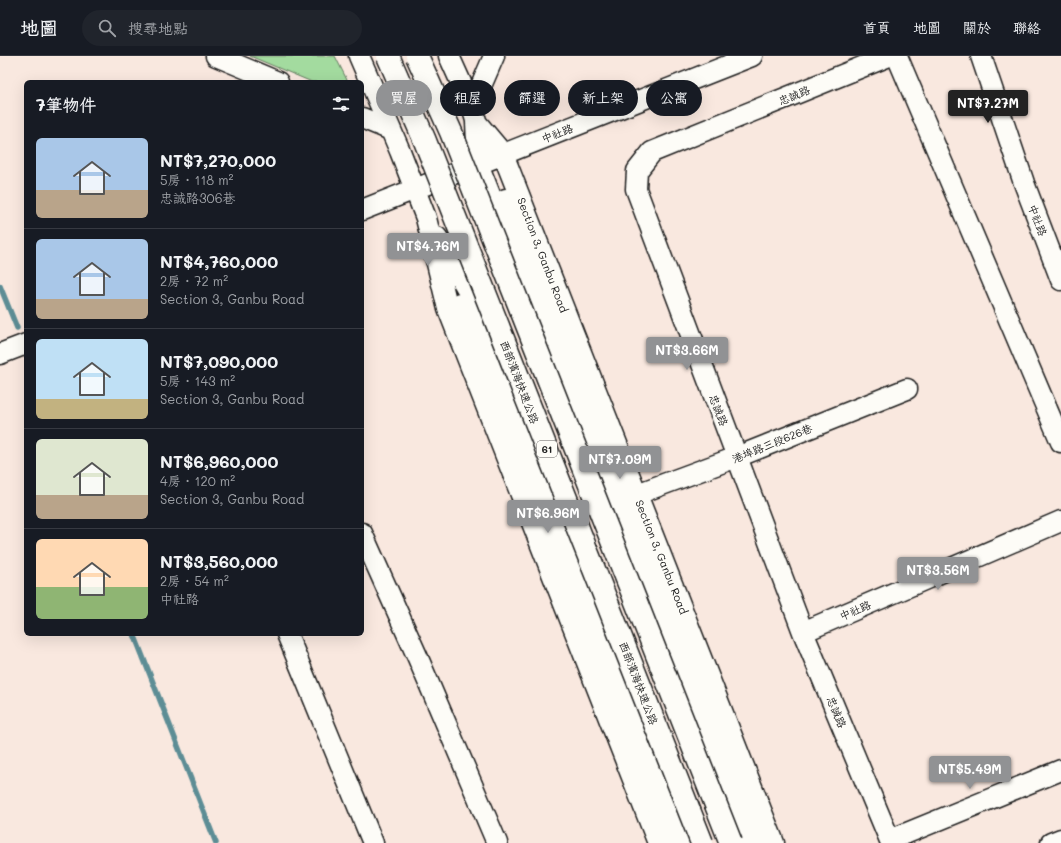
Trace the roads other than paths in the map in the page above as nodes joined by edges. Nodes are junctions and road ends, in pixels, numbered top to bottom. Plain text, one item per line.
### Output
1 (216, 56) edge
2 (359, 56) edge
3 (388, 56) edge
4 (417, 56) edge
5 (449, 56) edge
6 (494, 56) edge
7 (752, 56) edge
8 (889, 56) edge
9 (898, 56) edge
10 (981, 56) edge
11 (273, 80) edge
12 (459, 80) edge
13 (486, 80) edge
14 (475, 116) edge
15 (364, 119) edge
16 (391, 130) junction
17 (490, 159) junction
18 (415, 189) junction
19 (506, 200) joint
20 (364, 209) edge
21 (426, 218) junction
22 (1061, 280) edge
23 (460, 304) joint
24 (24, 345) edge
25 (0, 354) edge
26 (907, 389) dead end
27 (1061, 442) edge
28 (737, 457) junction
29 (637, 494) junction
30 (1061, 521) edge
31 (364, 536) edge
32 (803, 632) junction
33 (288, 636) edge
34 (1061, 770) edge
35 (1061, 839) edge
36 (891, 841) edge
37 (373, 843) edge
38 (497, 843) edge
39 (658, 843) edge
40 (672, 843) edge
41 (687, 843) edge
42 (702, 843) edge
43 (731, 843) edge
44 (745, 843) edge
45 (760, 843) edge
46 (774, 843) edge
47 (1051, 843) edge

1 - 11 street
2 - 16 street
3 - 42 highway, 西部濱海快速公路 / 61, bridge
4 - 43 highway, 61, bridge
5 - 12 street, Section 3, Ganbu Road
6 - 13 street
7 - 17 street, 中社路
8 - 28 street, 忠誠路
9 - 27 street
10 - 22 street, 中社路
14 - 17 street, Section 3, Ganbu Road
15 - 16 street
16 - 18 street
17 - 18 street, 中社路
17 - 19 street, Section 3, Ganbu Road
17 - 29 street, Section 3, Ganbu Road
17 - 44 street, Section 3, Ganbu Road
18 - 20 street, 中社路
18 - 21 street
19 - 45 highway
21 - 23 street
21 - 39 street
21 - 41 street
23 - 40 highway
24 - 25 street
26 - 28 street, 港埠路三段626巷
28 - 29 street, 港埠路三段626巷
28 - 32 street, 忠誠路
29 - 46 street, Section 3, Ganbu Road
30 - 32 street, 中社路
31 - 38 street
32 - 36 street, 忠誠路
33 - 37 street
34 - 36 street
35 - 47 street

